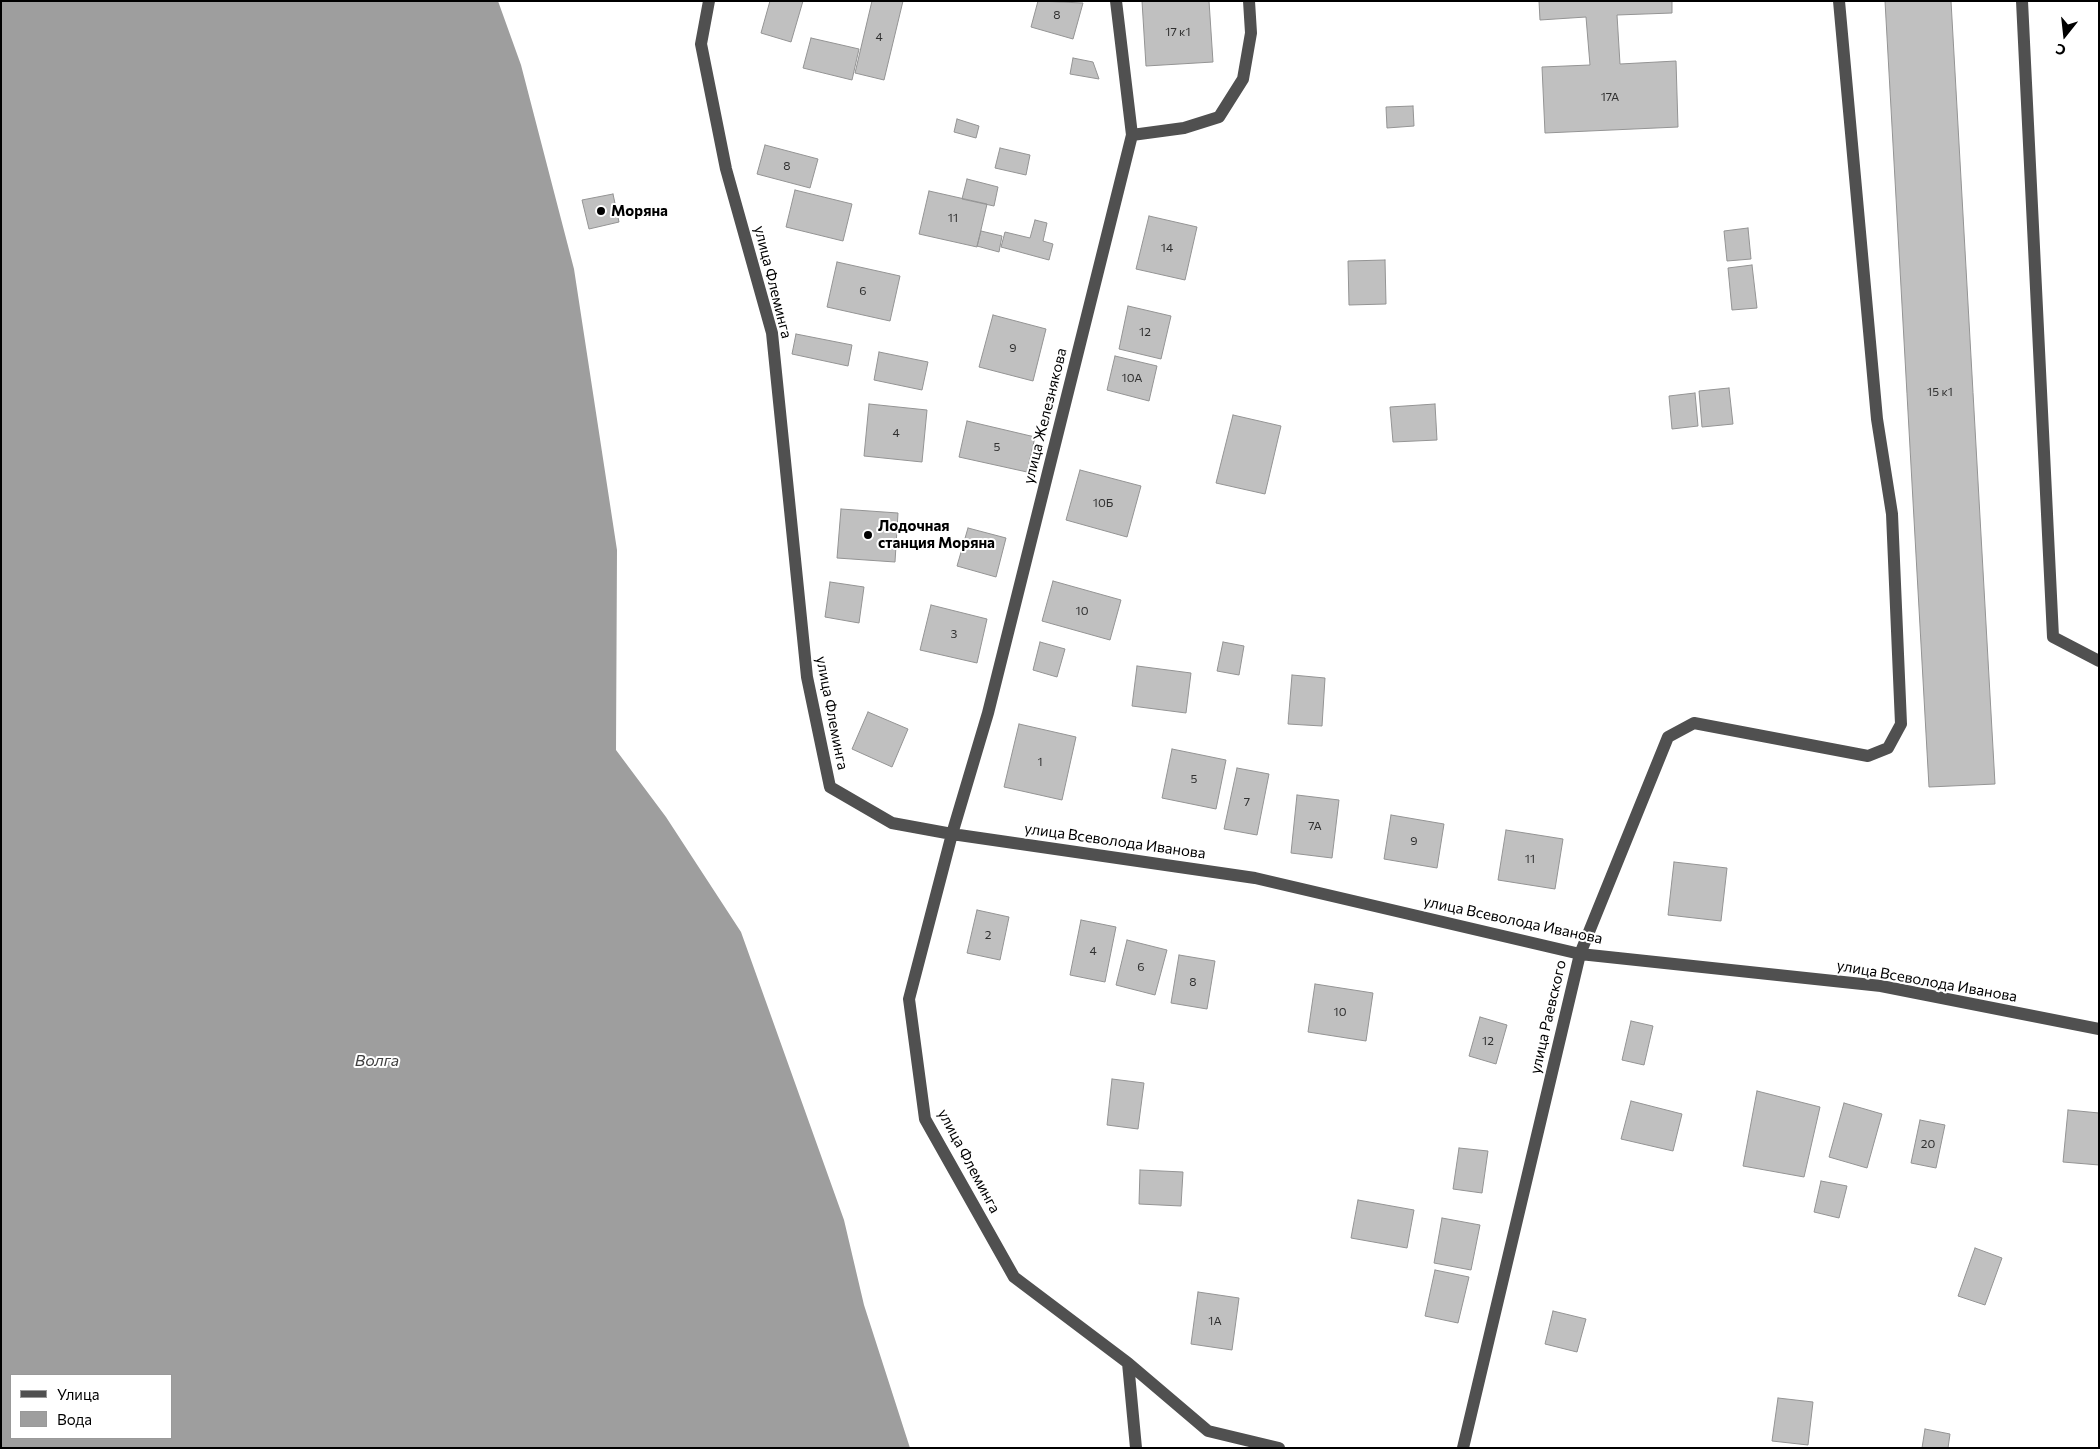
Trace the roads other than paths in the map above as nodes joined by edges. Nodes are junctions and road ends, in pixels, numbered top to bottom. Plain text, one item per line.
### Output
1 (709, 1) edge
2 (1116, 1) edge
3 (1249, 1) edge
4 (1839, 1) edge
5 (2022, 1) edge
6 (1132, 135) junction
7 (2099, 661) edge
8 (952, 834) junction
9 (1580, 954) junction
10 (2099, 1029) edge
11 (1128, 1363) junction
12 (1136, 1448) edge
13 (1279, 1448) edge
14 (1463, 1448) edge

1 - 8 street, улица Флеминга
2 - 6 street, улица Железнякова
3 - 6 street
4 - 9 street, улица Раевского
5 - 7 street
6 - 8 street, улица Железнякова
8 - 9 street, улица Всеволода Иванова
8 - 11 street, улица Флеминга
9 - 10 street, улица Всеволода Иванова
9 - 14 street, улица Раевского
11 - 12 street
11 - 13 street, улица Флеминга

